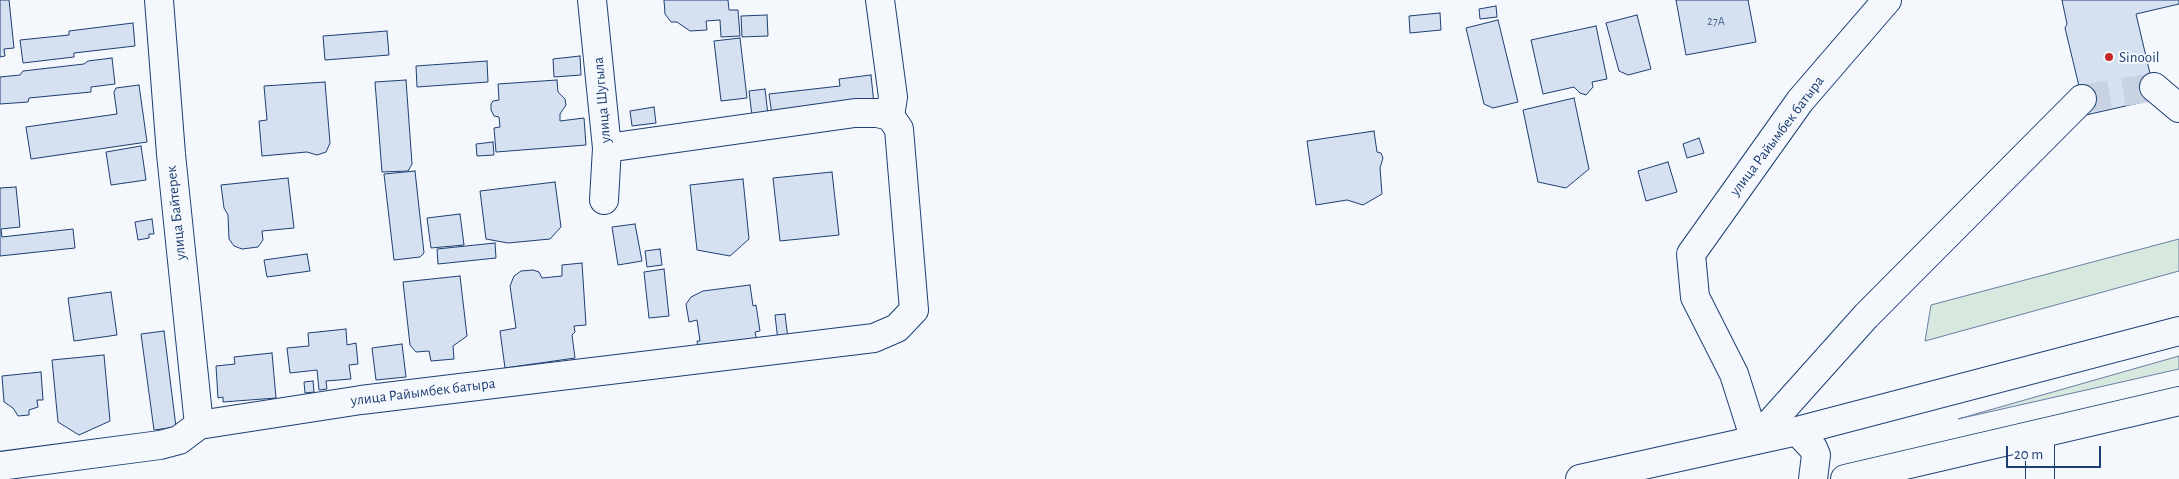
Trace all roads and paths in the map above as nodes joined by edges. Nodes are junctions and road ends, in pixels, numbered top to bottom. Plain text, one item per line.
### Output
1 (159, 0) edge
2 (592, 0) edge
3 (880, 0) edge
4 (1879, 4) edge
5 (2154, 88) dead end
6 (2082, 99) tunnel mouth
7 (2179, 108) edge
8 (890, 116) junction
9 (607, 148) junction
10 (604, 200) dead end
11 (2179, 331) edge
12 (2179, 401) edge
13 (199, 425) junction
14 (1797, 431) junction
15 (2040, 434) junction
16 (1755, 440) junction
17 (0, 466) edge
18 (1580, 479) edge
19 (1812, 479) edge
20 (1845, 479) edge
21 (2040, 479) edge

1 - 13 main road, улица Байтерек
2 - 9 main road, улица Шугыла
3 - 8 main road
4 - 16 main road, улица Райымбек батыра
5 - 7 main road
6 - 16 main road
8 - 9 main road
8 - 13 main road, улица Райымбек батыра
9 - 10 main road, улица Шугыла
11 - 14 main road
12 - 15 main road
13 - 17 main road, улица Райымбек батыра
14 - 16 main road
14 - 19 main road
15 - 20 main road
15 - 21 main road
16 - 18 main road

